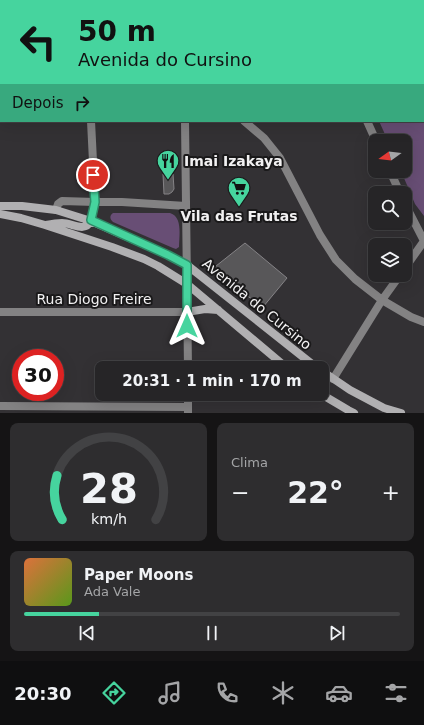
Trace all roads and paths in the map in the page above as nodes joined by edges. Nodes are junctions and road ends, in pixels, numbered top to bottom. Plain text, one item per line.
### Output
1 (91, 122) edge
2 (185, 122) edge
3 (245, 122) edge
4 (367, 122) edge
5 (373, 134) edge
6 (95, 202) junction
7 (0, 206) edge
8 (186, 206) junction
9 (56, 210) junction
10 (0, 214) edge
11 (412, 218) edge
12 (91, 220) junction
13 (45, 225) junction
14 (424, 241) edge
15 (412, 258) edge
16 (187, 265) junction
17 (395, 282) edge
18 (187, 284) junction
19 (382, 300) junction
20 (218, 310) junction
21 (0, 312) edge
22 (187, 312) junction
23 (424, 322) edge
24 (188, 361) edge
25 (279, 361) edge
26 (308, 361) edge
27 (329, 376) edge
28 (333, 379) junction
29 (329, 399) edge
30 (0, 406) edge
31 (188, 410) edge
32 (354, 413) edge
33 (401, 413) edge

1 - 6 street
2 - 8 street
3 - 19 street
4 - 5 street
6 - 8 street
6 - 9 street
6 - 12 street
7 - 9 main road, Avenida do Cursino
8 - 16 street
9 - 12 main road, Avenida do Cursino
10 - 13 main road, Avenida do Cursino
11 - 14 street
12 - 13 main road
12 - 16 main road, Avenida do Cursino
13 - 18 main road, Avenida do Cursino
14 - 15 street
16 - 18 street
16 - 26 main road, Avenida do Cursino
17 - 19 street
18 - 20 main road, Avenida do Cursino
18 - 22 street
19 - 23 street
19 - 28 street
20 - 22 main road
20 - 25 main road, Avenida do Cursino
21 - 22 street, Rua Diogo Freire
22 - 24 street
27 - 28 main road
28 - 33 main road
29 - 32 main road
30 - 31 street

